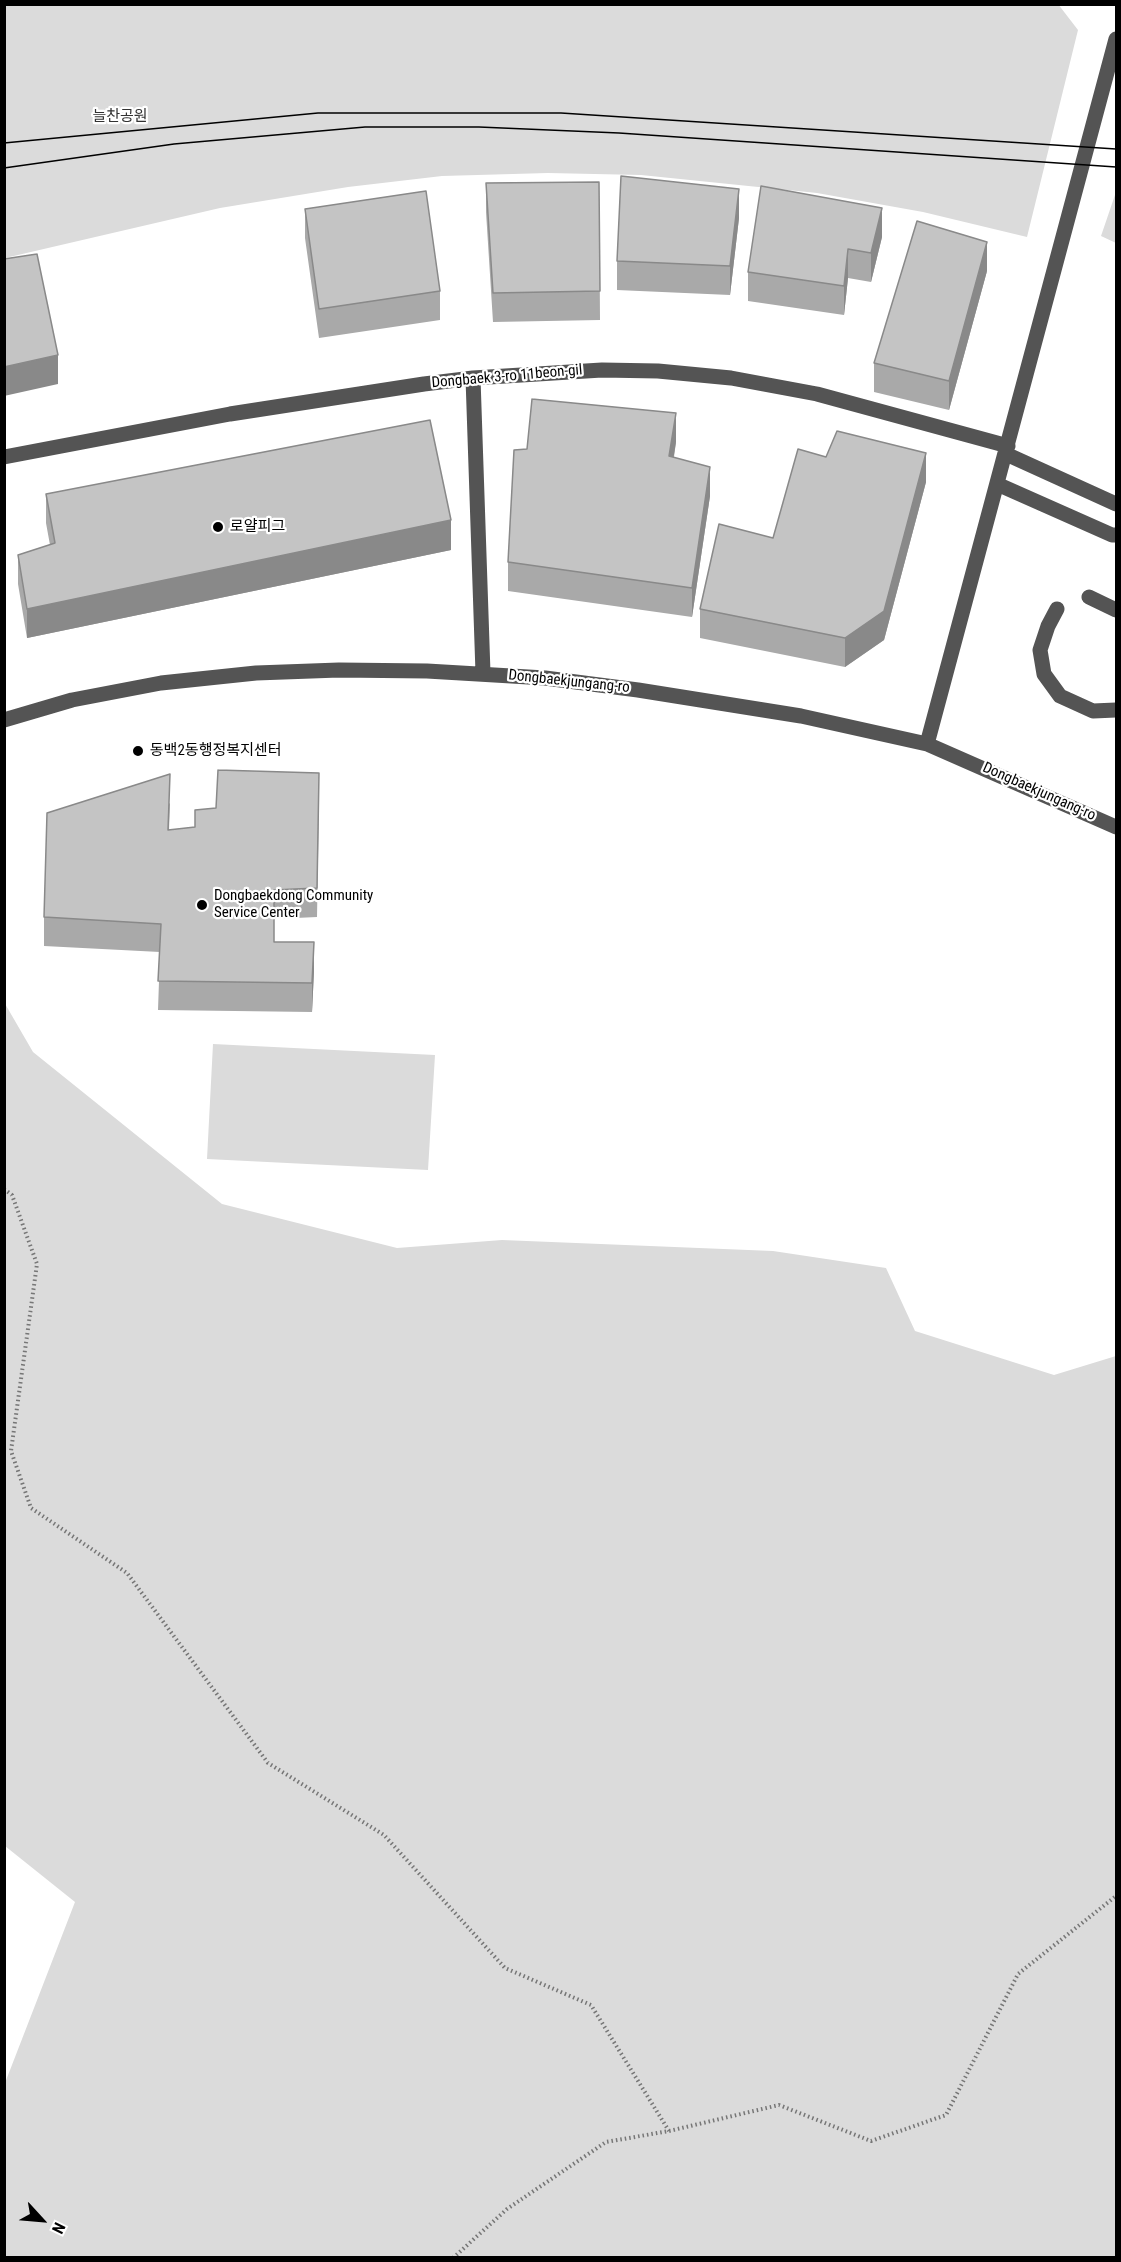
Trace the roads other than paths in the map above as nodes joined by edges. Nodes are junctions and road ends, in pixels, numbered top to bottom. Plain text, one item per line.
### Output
1 (1116, 39) edge
2 (473, 378) junction
3 (1007, 450) junction
4 (4, 457) edge
5 (997, 484) junction
6 (1116, 504) edge
7 (1116, 535) edge
8 (1089, 597) dead end
9 (1057, 609) dead end
10 (1116, 610) edge
11 (483, 672) junction
12 (1116, 710) edge
13 (4, 720) edge
14 (927, 744) junction
15 (1116, 827) edge

1 - 3 street
2 - 3 street, Dongbaek 3-ro 11beon-gil
2 - 4 street, Dongbaek 3-ro 11beon-gil
2 - 11 street
3 - 5 street
3 - 6 street, Dongbaek 3-ro 11beon-gil
5 - 7 street
5 - 14 street
8 - 10 street
9 - 12 street
11 - 13 street, Dongbaekjungang-ro
11 - 14 street, Dongbaekjungang-ro
14 - 15 street, Dongbaekjungang-ro

